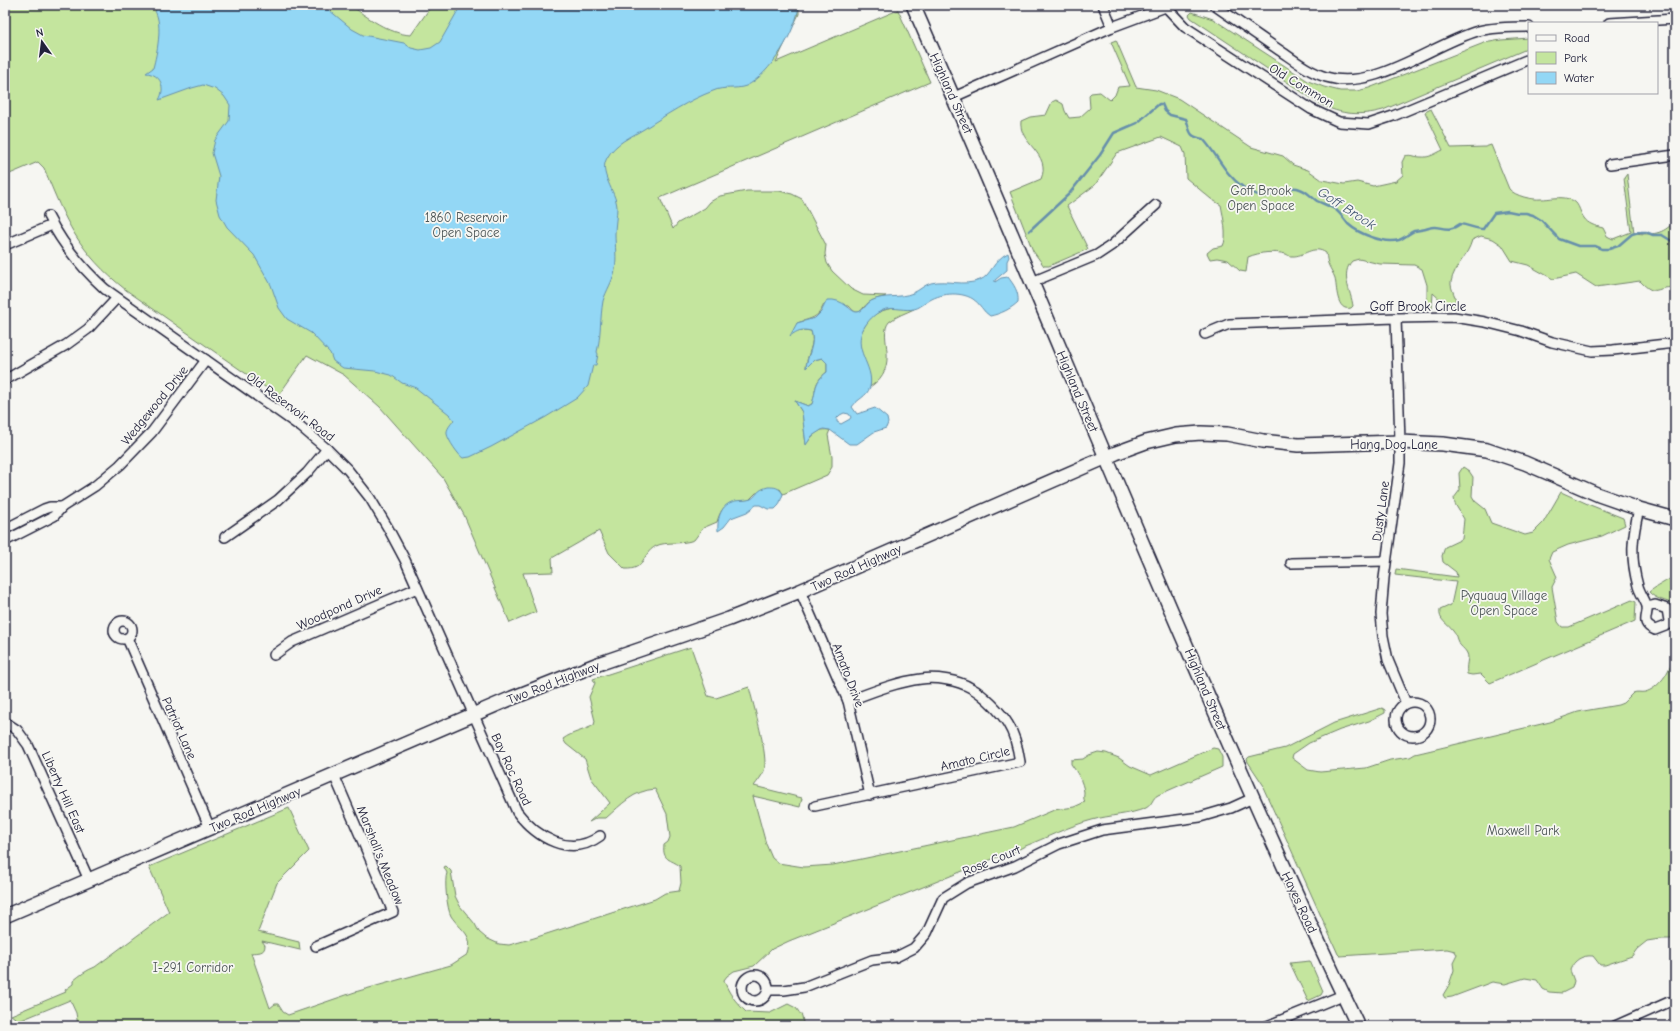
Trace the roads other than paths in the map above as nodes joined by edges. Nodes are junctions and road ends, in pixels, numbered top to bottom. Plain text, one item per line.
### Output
1 (913, 5) edge
2 (1103, 5) edge
3 (1214, 5) edge
4 (1169, 6) edge
5 (1675, 18) edge
6 (1625, 22) edge
7 (1528, 26) edge
8 (1112, 27) junction
9 (1528, 58) edge
10 (954, 97) junction
11 (1675, 155) edge
12 (1610, 164) dead end
13 (1156, 206) dead end
14 (48, 216) dead end
15 (52, 225) junction
16 (5, 245) edge
17 (1032, 282) junction
18 (118, 298) junction
19 (1396, 318) junction
20 (1205, 334) dead end
21 (1675, 343) edge
22 (206, 360) junction
23 (5, 380) edge
24 (1400, 442) junction
25 (327, 449) junction
26 (1105, 458) junction
27 (62, 507) junction
28 (1639, 509) junction
29 (1675, 519) edge
30 (5, 529) edge
31 (224, 537) dead end
32 (5, 541) edge
33 (1386, 561) junction
34 (1291, 564) dead end
35 (417, 588) junction
36 (800, 591) junction
37 (1647, 607) dead end
38 (127, 638) dead end
39 (274, 655) dead end
40 (848, 701) junction
41 (1406, 703) dead end
42 (474, 714) junction
43 (5, 722) edge
44 (334, 775) junction
45 (1244, 777) joint
46 (870, 795) junction
47 (1253, 798) junction
48 (815, 806) dead end
49 (210, 828) junction
50 (600, 836) dead end
51 (89, 880) junction
52 (5, 916) edge
53 (316, 946) dead end
54 (768, 990) dead end
55 (1343, 995) junction
56 (1669, 1002) dead end
57 (1267, 1026) edge
58 (1358, 1026) edge
59 (1615, 1026) edge

1 - 10 street, Highland Street
2 - 8 street
3 - 7 street, Old Common
4 - 8 street, Old Common
4 - 9 street, Old Common
5 - 6 street
8 - 10 street, Old Common
10 - 17 street, Highland Street
11 - 12 street
13 - 17 street
14 - 15 street, Old Reservoir Road
15 - 16 street
15 - 18 street, Old Reservoir Road
17 - 26 street, Highland Street
18 - 22 street, Old Reservoir Road
18 - 23 street
19 - 20 street, Goff Brook Circle
19 - 21 street, Goff Brook Circle
19 - 24 street, Dusty Lane
22 - 25 street, Old Reservoir Road
22 - 27 street, Wedgewood Drive
24 - 26 street, Hang Dog Lane
24 - 28 street, Hang Dog Lane
24 - 33 street, Dusty Lane
25 - 31 street
25 - 35 street, Old Reservoir Road
26 - 36 street, Two Rod Highway
26 - 45 street, Highland Street
27 - 30 street, Wedgewood Drive
27 - 32 street, Wedgewood Drive
28 - 29 street, Hang Dog Lane
28 - 37 street
33 - 34 street
33 - 41 street, Dusty Lane
35 - 39 street, Woodpond Drive
35 - 42 street, Old Reservoir Road
36 - 40 street, Amato Drive
36 - 42 street, Two Rod Highway
38 - 49 street, Patriot Lane
40 - 46 street, Amato Drive
40 - 46 street, Amato Circle
42 - 44 street, Two Rod Highway
42 - 50 street, Bay Roc Road
43 - 51 street, Liberty Hill East
44 - 49 street, Two Rod Highway
44 - 53 street, Marshall's Meadow
45 - 47 street, Hayes Road
46 - 48 street, Amato Circle
47 - 54 street, Rose Court
47 - 55 street, Hayes Road
49 - 51 street, Two Rod Highway
51 - 52 street, Two Rod Highway
55 - 57 street
55 - 58 street, Hayes Road
56 - 59 street

